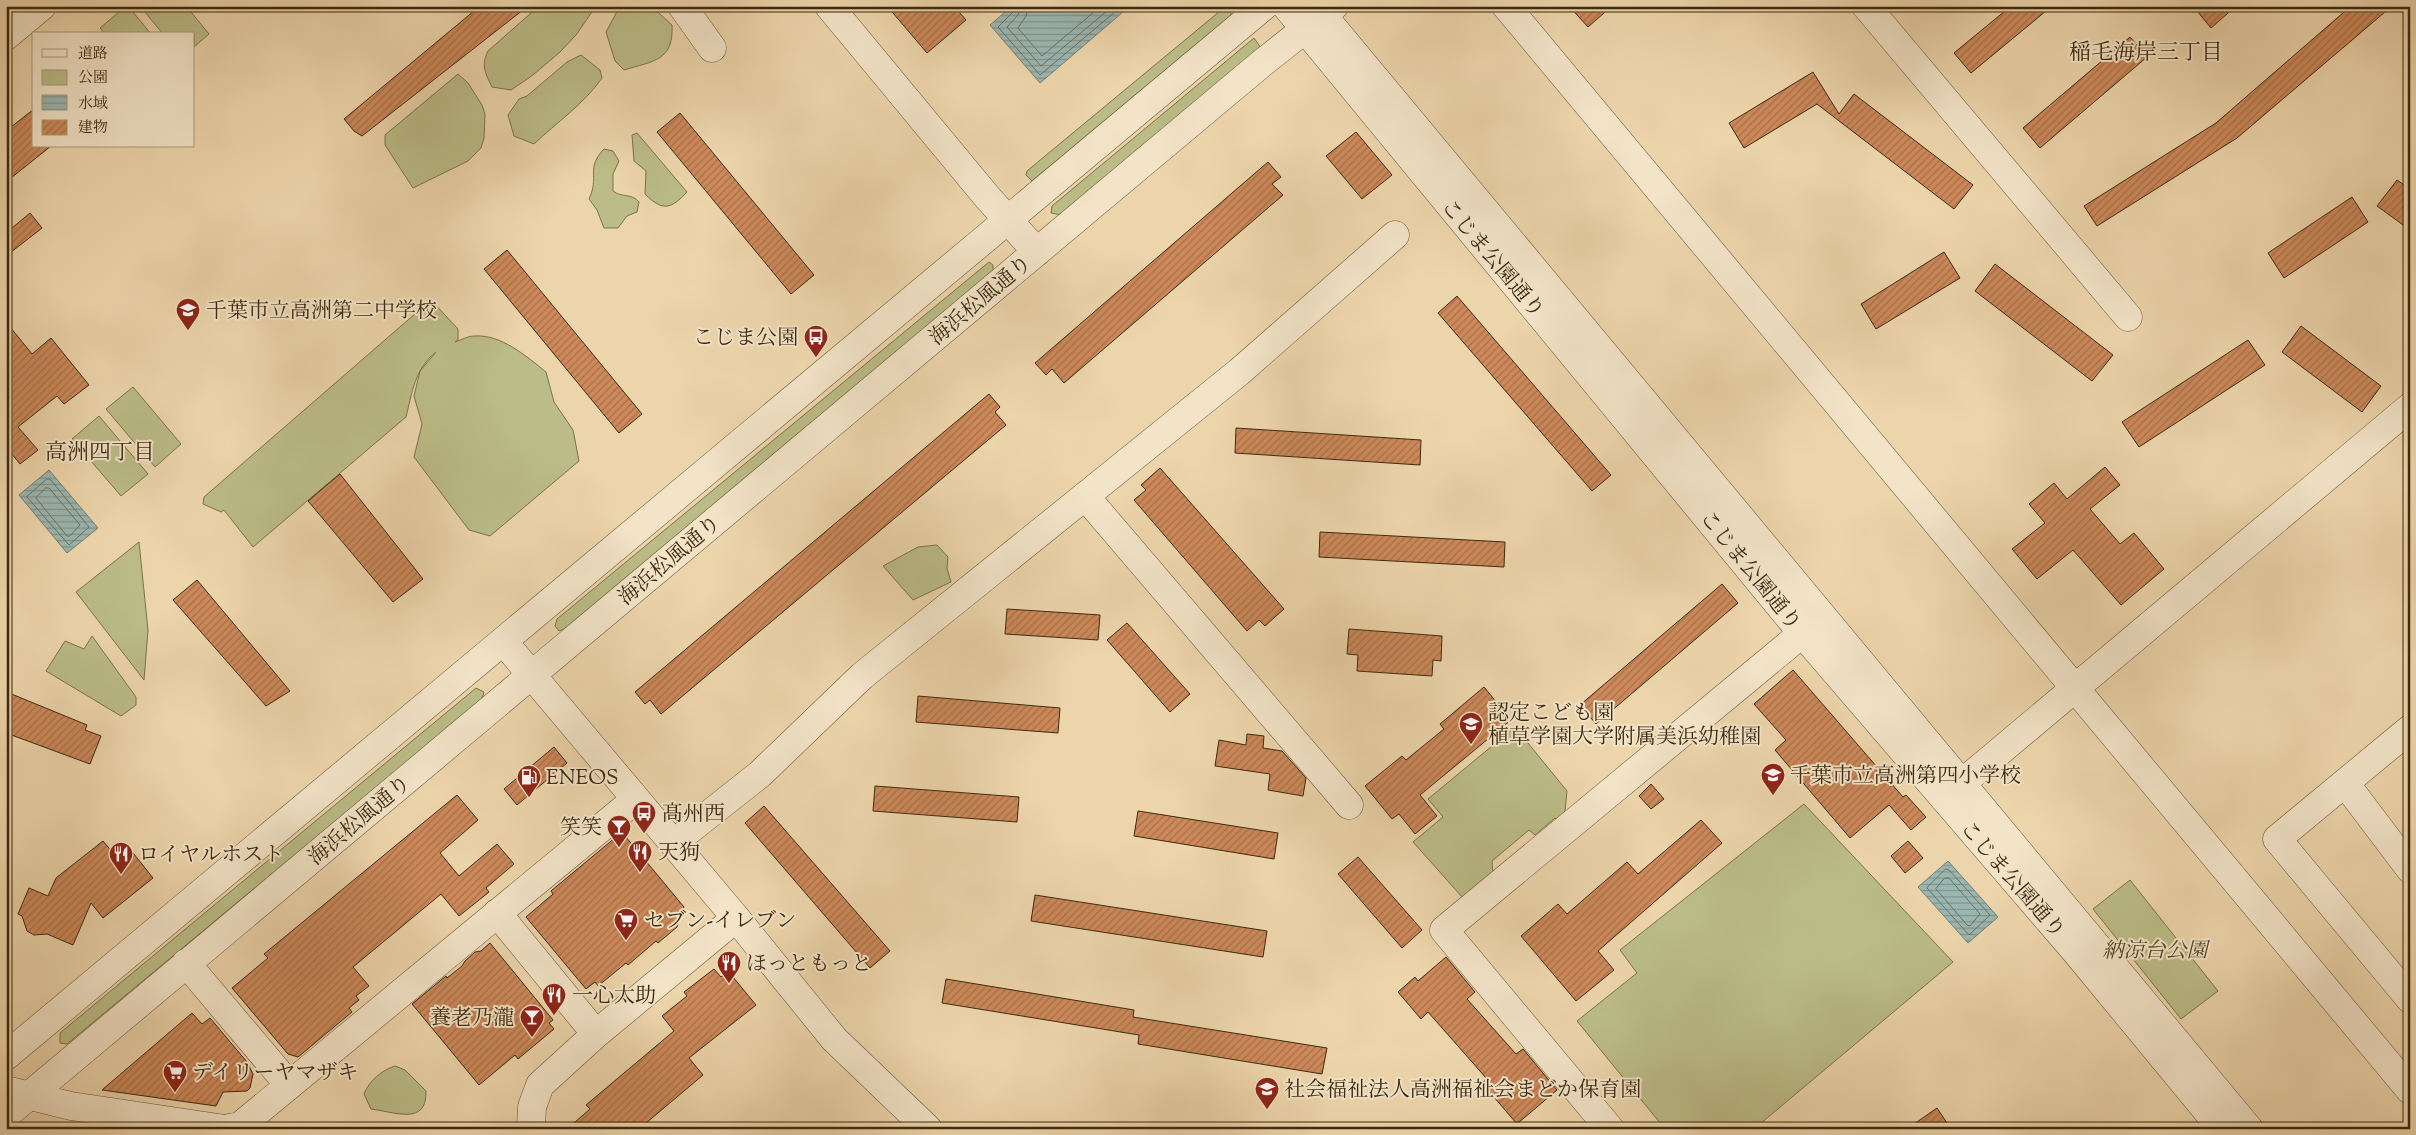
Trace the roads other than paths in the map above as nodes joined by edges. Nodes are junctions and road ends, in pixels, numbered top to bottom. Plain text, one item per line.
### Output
1 (42, 6) edge
2 (682, 6) edge
3 (829, 6) edge
4 (1264, 6) edge
5 (1286, 6) edge
6 (1506, 6) edge
7 (1866, 6) edge
8 (1319, 14) edge
9 (6, 36) edge
10 (712, 48) dead end
11 (1008, 220) junction
12 (1395, 235) dead end
13 (1037, 252) junction
14 (2128, 317) dead end
15 (2410, 407) edge
16 (1085, 496) junction
17 (1823, 616) junction
18 (1802, 633) junction
19 (503, 641) junction
20 (533, 675) junction
21 (2074, 688) junction
22 (2410, 729) edge
23 (2345, 782) junction
24 (1962, 783) junction
25 (636, 799) junction
26 (1349, 805) dead end
27 (688, 831) dead end
28 (2410, 869) edge
29 (497, 914) junction
30 (736, 918) junction
31 (186, 963) junction
32 (2410, 999) edge
33 (596, 1034) junction
34 (6, 1056) edge
35 (288, 1085) junction
36 (2410, 1090) edge
37 (18, 1093) edge
38 (6, 1116) edge
39 (530, 1129) edge
40 (928, 1129) edge
41 (1610, 1129) edge
42 (2222, 1129) edge
43 (2249, 1129) edge

1 - 9 street
2 - 10 street
3 - 11 street
4 - 11 street, 海浜松風通り
5 - 8 street, こじま公園通り
6 - 21 street
7 - 14 street
8 - 13 street, 海浜松風通り
8 - 17 street, こじま公園通り
8 - 18 street, こじま公園通り
11 - 13 street
11 - 19 street, 海浜松風通り
12 - 16 street
13 - 20 street, 海浜松風通り
15 - 21 street
16 - 26 street
16 - 27 street
17 - 18 street
17 - 24 street, こじま公園通り
18 - 41 street
18 - 42 street, こじま公園通り
19 - 20 street
19 - 34 street, 海浜松風通り
20 - 25 street
20 - 31 street, 海浜松風通り
21 - 24 street
21 - 36 street
22 - 23 street
23 - 28 street
23 - 32 street
24 - 43 street, こじま公園通り
25 - 29 street
25 - 30 street
29 - 33 street
29 - 35 street
30 - 33 street
30 - 40 street
31 - 35 street
31 - 37 street, 海浜松風通り
33 - 39 street
35 - 37 street
37 - 38 street, 海浜松風通り

